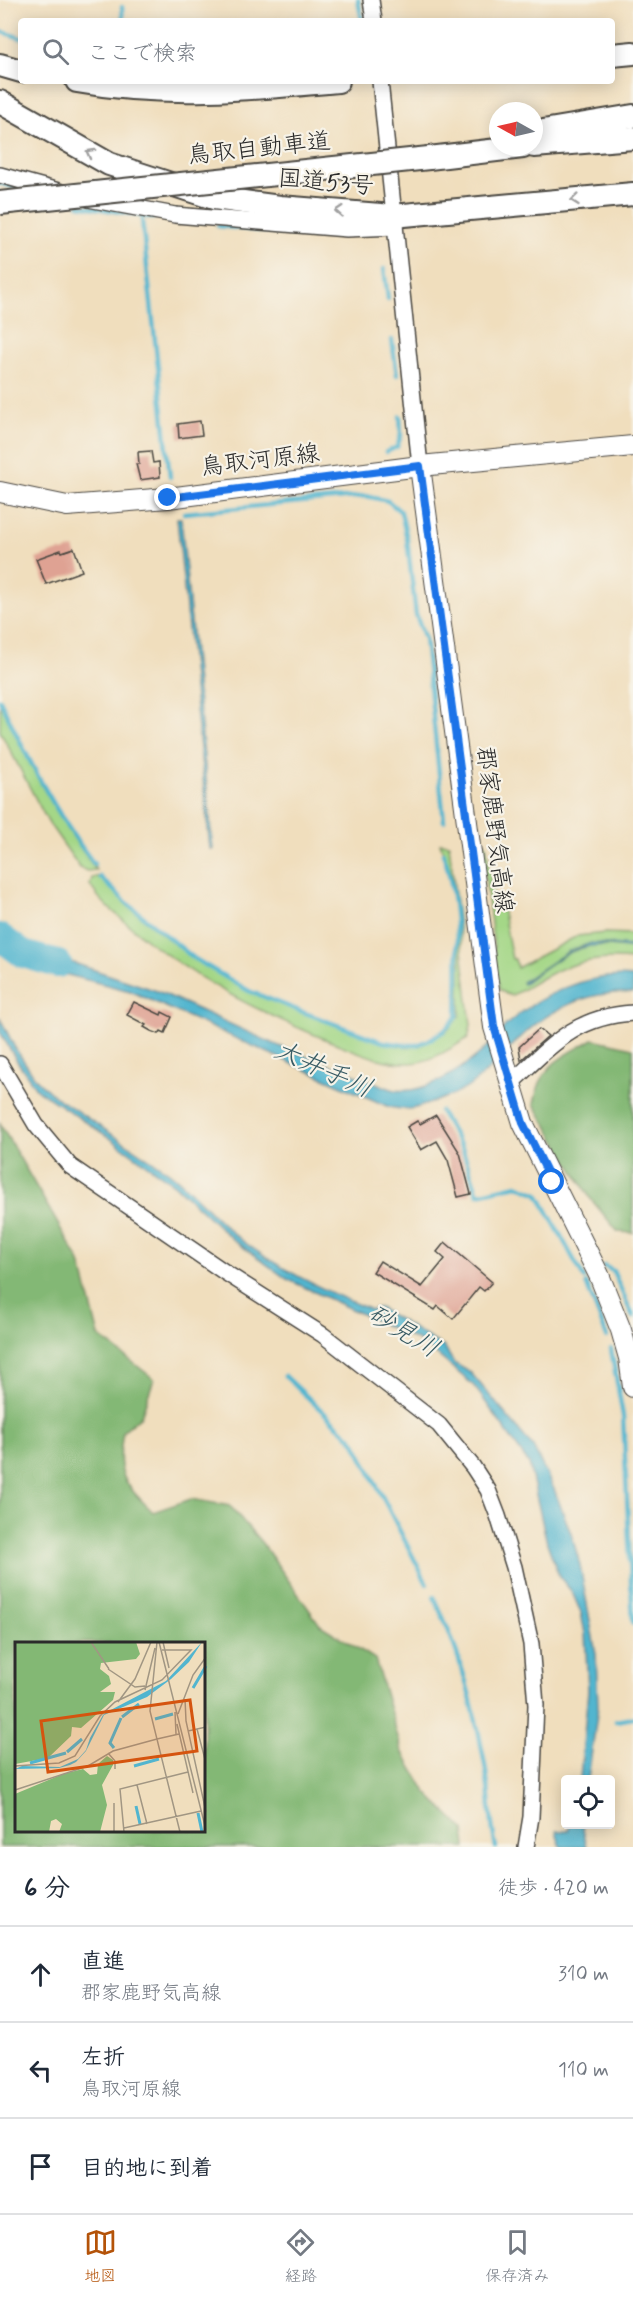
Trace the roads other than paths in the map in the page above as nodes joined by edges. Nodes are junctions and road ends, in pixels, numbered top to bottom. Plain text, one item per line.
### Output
1 (371, 0) edge
2 (374, 18) edge
3 (633, 53) edge
4 (615, 55) edge
5 (0, 64) edge
6 (18, 69) edge
7 (94, 84) edge
8 (305, 84) edge
9 (380, 84) edge
10 (0, 102) edge
11 (633, 116) edge
12 (633, 125) edge
13 (543, 136) edge
14 (543, 137) edge
15 (633, 138) edge
16 (543, 139) edge
17 (489, 140) edge
18 (489, 145) edge
19 (428, 153) junction
20 (0, 174) edge
21 (0, 193) edge
22 (633, 194) edge
23 (0, 203) edge
24 (394, 221) junction
25 (633, 446) edge
26 (420, 466) junction
27 (0, 492) edge
28 (633, 1013) edge
29 (0, 1064) edge
30 (510, 1084) junction
31 (633, 1387) edge
32 (526, 1847) edge

1 - 2 street
3 - 4 highway
5 - 6 highway
7 - 8 highway
9 - 24 street
24 -> 10 highway, 国道53号
11 - 13 highway
12 - 14 highway, 鳥取自動車道
15 - 16 highway, 鳥取自動車道
17 - 19 highway, 鳥取自動車道
18 - 19 highway, 鳥取自動車道
19 - 21 highway, 鳥取自動車道
19 - 23 highway, 鳥取自動車道, bridge
20 - 24 street
22 -> 24 highway, 国道53号
24 - 26 street
25 - 26 main road
26 - 27 main road, 鳥取河原線
26 - 30 main road, 郡家鹿野気高線
28 - 30 street
29 - 32 street
30 - 31 main road, 郡家鹿野気高線

